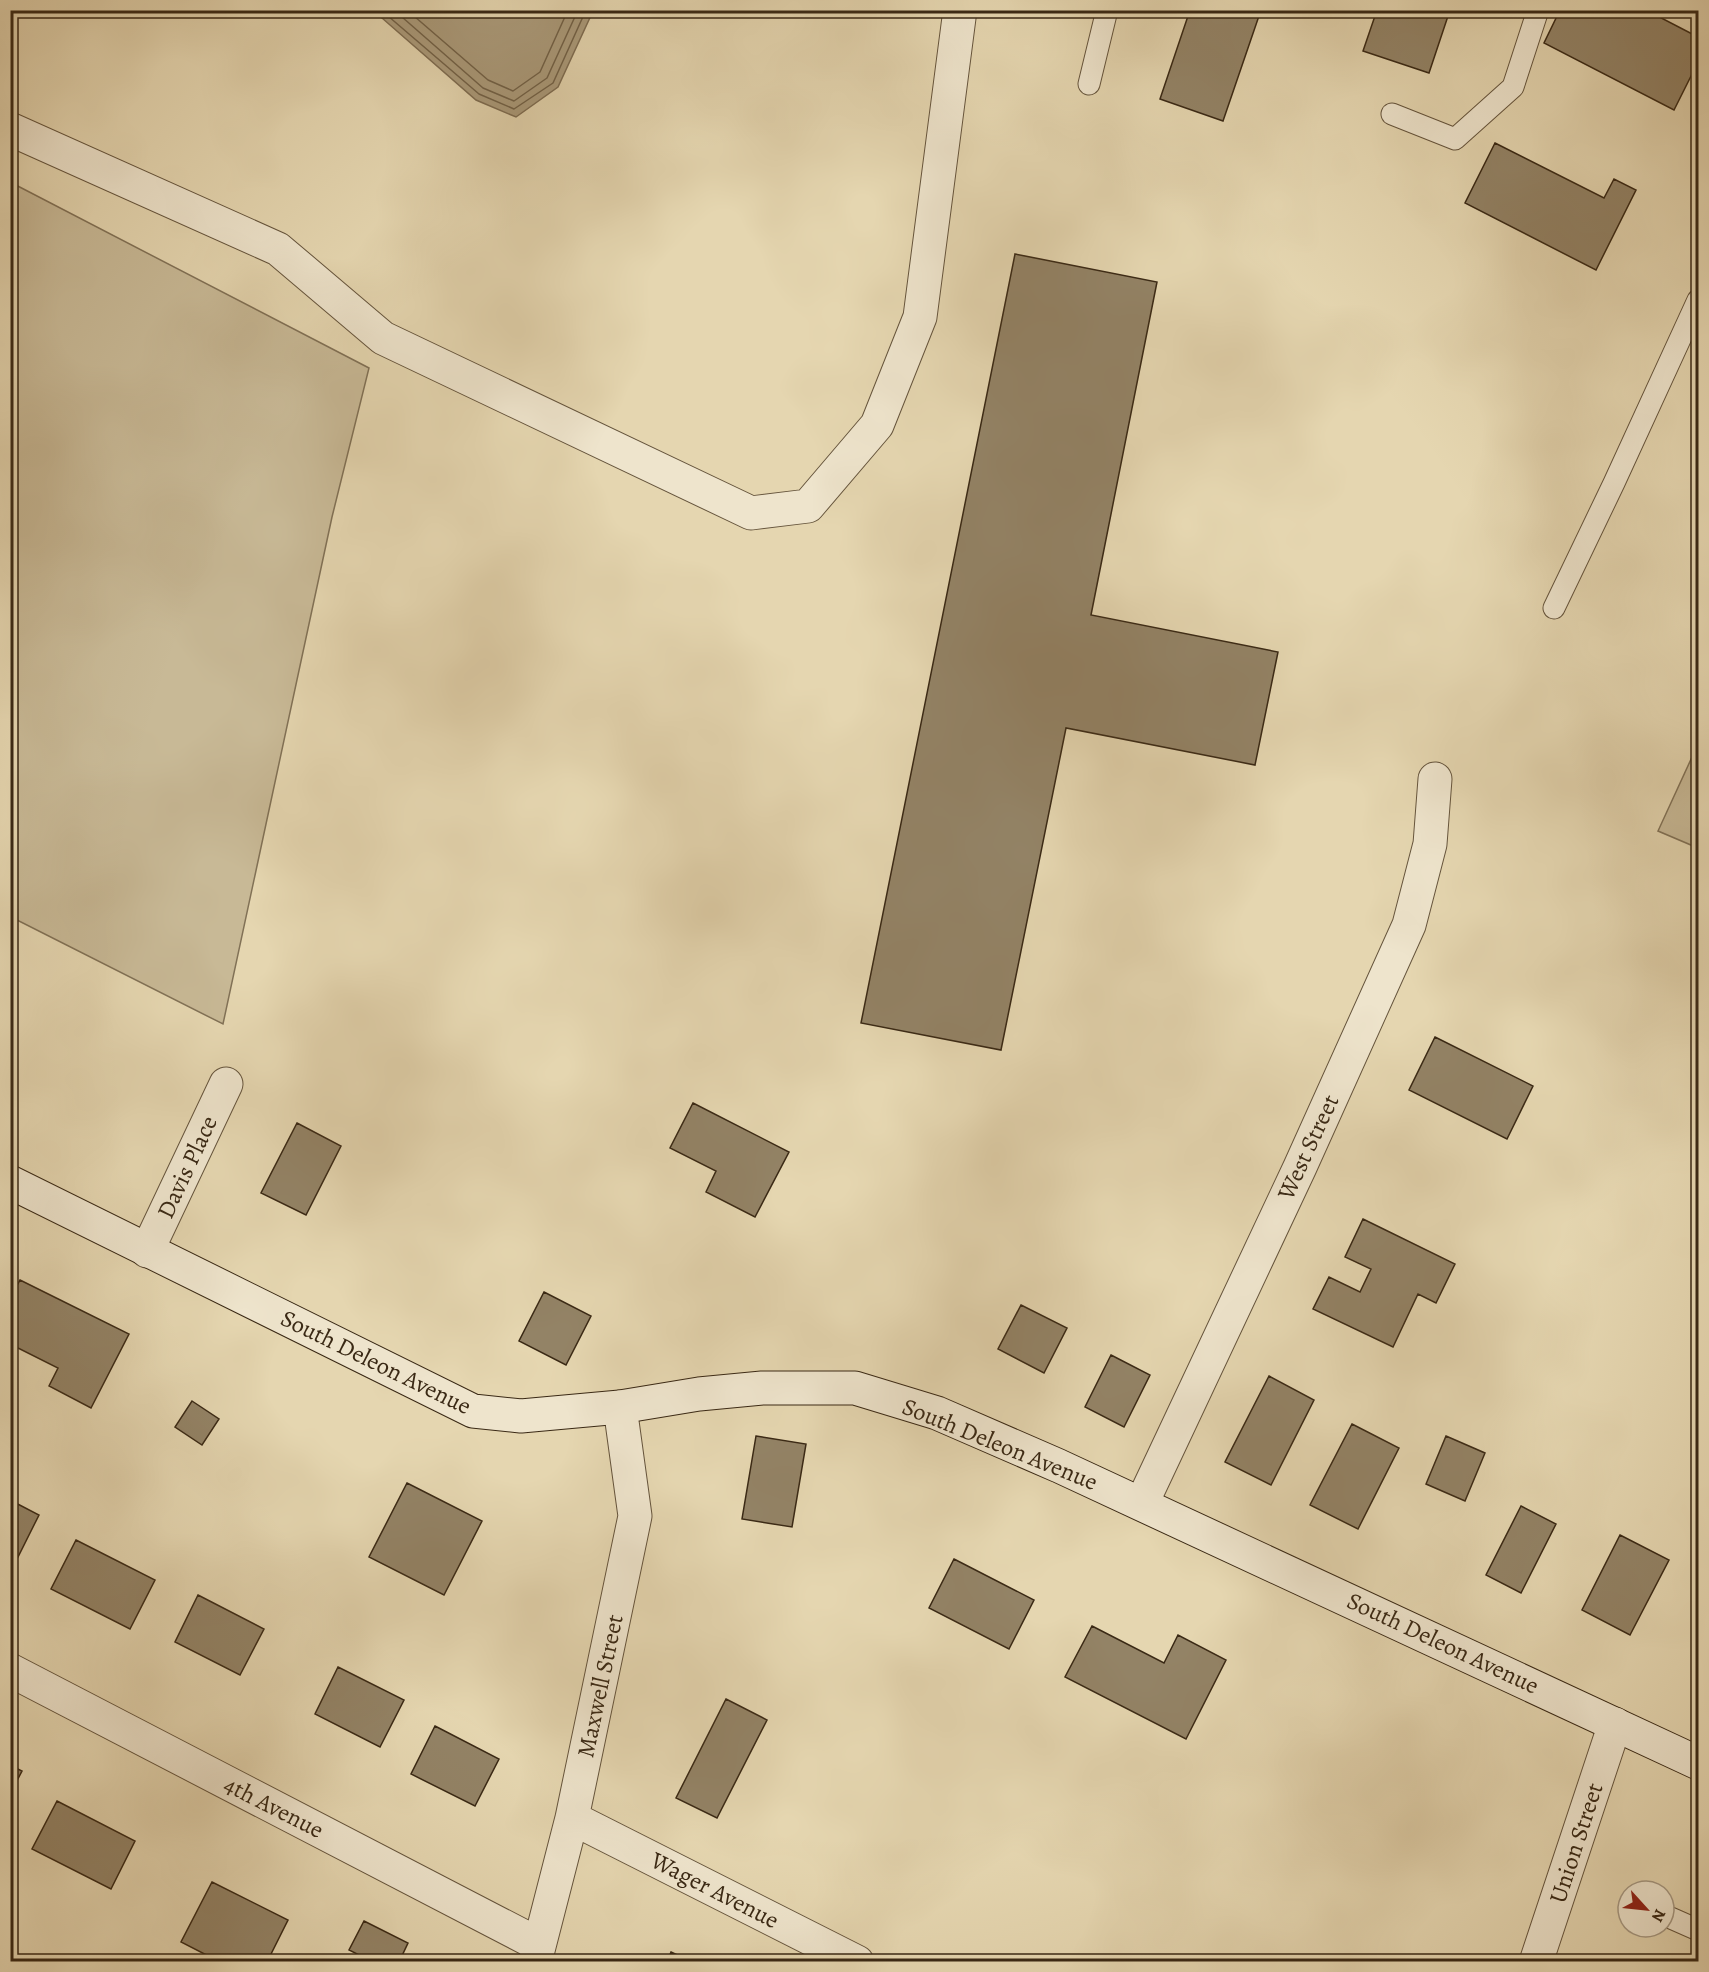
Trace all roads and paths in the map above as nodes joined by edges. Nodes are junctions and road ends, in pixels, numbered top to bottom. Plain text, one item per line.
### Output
1 (960, 10) edge
2 (1107, 10) edge
3 (1538, 10) edge
4 (1089, 84) dead end
5 (1392, 114) dead end
6 (10, 129) edge
7 (1698, 300) edge
8 (1554, 608) dead end
9 (1435, 779) dead end
10 (226, 1084) dead end
11 (10, 1182) edge
12 (147, 1251) junction
13 (620, 1407) junction
14 (1142, 1503) junction
15 (10, 1670) edge
16 (1615, 1724) junction
17 (1698, 1763) edge
18 (572, 1818) junction
19 (1676, 1920) edge
20 (1698, 1930) edge
21 (537, 1953) edge
22 (857, 1962) edge
23 (1536, 1962) edge

1 - 6 street
2 - 4 lane
3 - 5 lane
7 - 8 lane
9 - 14 street, West Street
10 - 12 street, Davis Place
11 - 12 street, South Deleon Avenue
12 - 13 street, South Deleon Avenue
13 - 14 street, South Deleon Avenue
13 - 18 street, Maxwell Street
14 - 16 street, South Deleon Avenue
15 - 21 street, 4th Avenue
16 - 17 street, South Deleon Avenue
16 - 23 street, Union Street
18 - 21 street, Maxwell Street
18 - 22 street, Wager Avenue
19 - 20 lane

